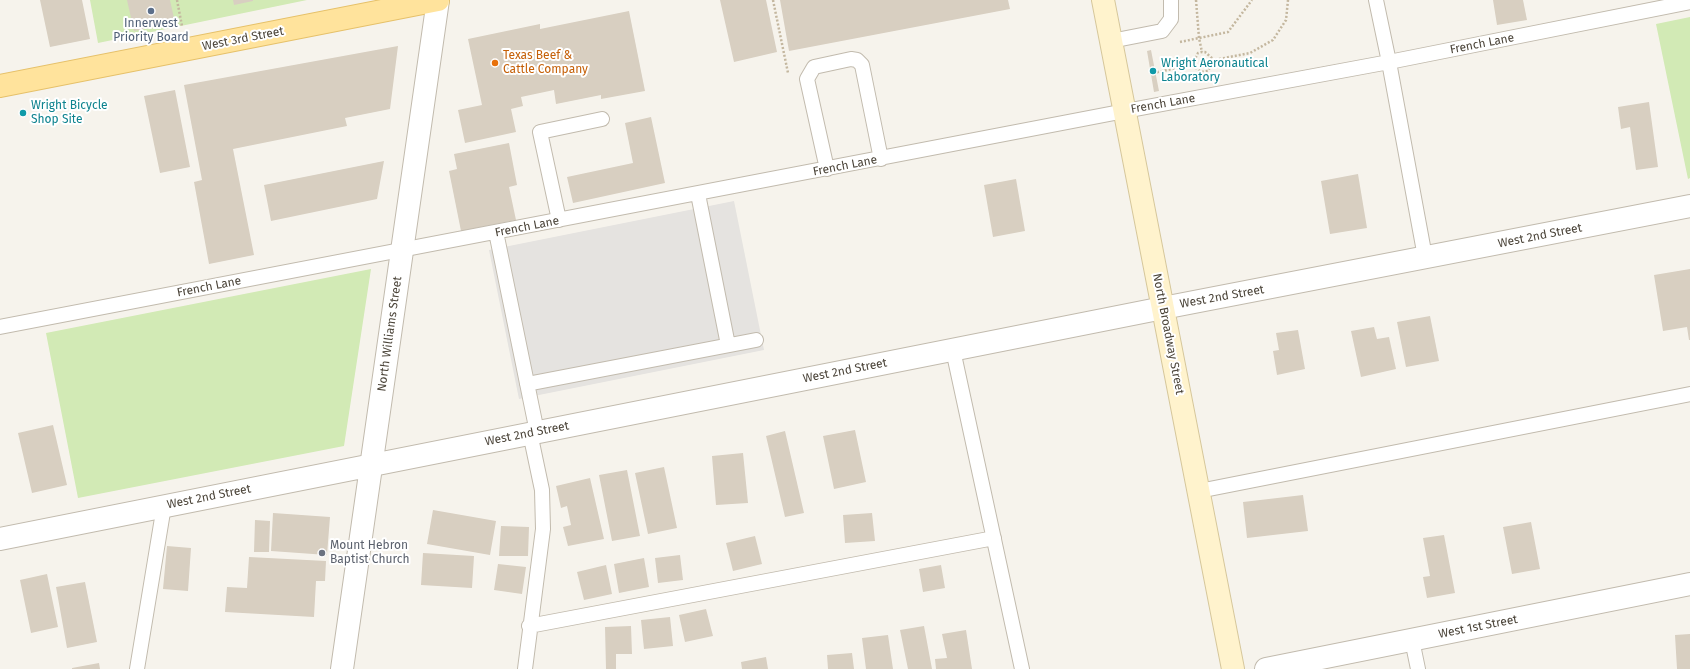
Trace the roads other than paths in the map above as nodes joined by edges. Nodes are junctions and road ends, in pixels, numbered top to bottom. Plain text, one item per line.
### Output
1 (438, 0) edge
2 (1102, 0) edge
3 (1171, 0) edge
4 (1376, 0) edge
5 (1690, 2) edge
6 (1110, 41) junction
7 (1389, 62) junction
8 (0, 86) edge
9 (1125, 111) junction
10 (602, 119) dead end
11 (881, 159) junction
12 (827, 170) junction
13 (698, 194) junction
14 (1690, 206) edge
15 (559, 220) junction
16 (496, 232) junction
17 (402, 250) junction
18 (1425, 257) junction
19 (1163, 308) junction
20 (0, 327) edge
21 (756, 340) dead end
22 (728, 345) junction
23 (953, 350) junction
24 (527, 384) junction
25 (1690, 394) edge
26 (534, 433) junction
27 (371, 465) junction
28 (1199, 491) junction
29 (164, 506) junction
30 (994, 538) junction
31 (0, 539) edge
32 (1690, 584) edge
33 (529, 626) junction
34 (1412, 640) junction
35 (138, 669) edge
36 (342, 669) edge
37 (524, 669) edge
38 (1022, 669) edge
39 (1233, 669) edge
40 (1266, 669) edge
41 (1418, 669) edge

1 - 8 main road, West 3rd Street
1 - 17 street, North Williams Street
2 - 6 street, North Broadway Street
3 - 6 lane
4 - 7 lane
5 - 7 lane, French Lane
6 - 9 street, North Broadway Street
7 - 9 lane, French Lane
7 - 18 lane
9 - 11 lane, French Lane
9 - 19 street, North Broadway Street
10 - 15 lane
11 - 12 lane, French Lane
11 - 12 lane
12 - 13 lane, French Lane
13 - 15 lane, French Lane
13 - 22 lane
14 - 18 street, West 2nd Street
15 - 16 lane, French Lane
16 - 17 lane, French Lane
16 - 24 lane
17 - 20 lane, French Lane
17 - 27 street, North Williams Street
18 - 19 street, West 2nd Street
19 - 23 street, West 2nd Street
19 - 28 street, North Broadway Street
21 - 22 lane
22 - 24 lane
23 - 26 street, West 2nd Street
23 - 30 lane
24 - 26 lane
25 - 28 lane
26 - 27 street, West 2nd Street
26 - 33 lane
27 - 29 street, West 2nd Street
27 - 36 street, North Williams Street
28 - 39 street, North Broadway Street
29 - 31 street, West 2nd Street
29 - 35 lane
30 - 33 lane
30 - 38 lane
32 - 34 street, West 1st Street
33 - 37 lane
34 - 40 street, West 1st Street
34 - 41 lane

